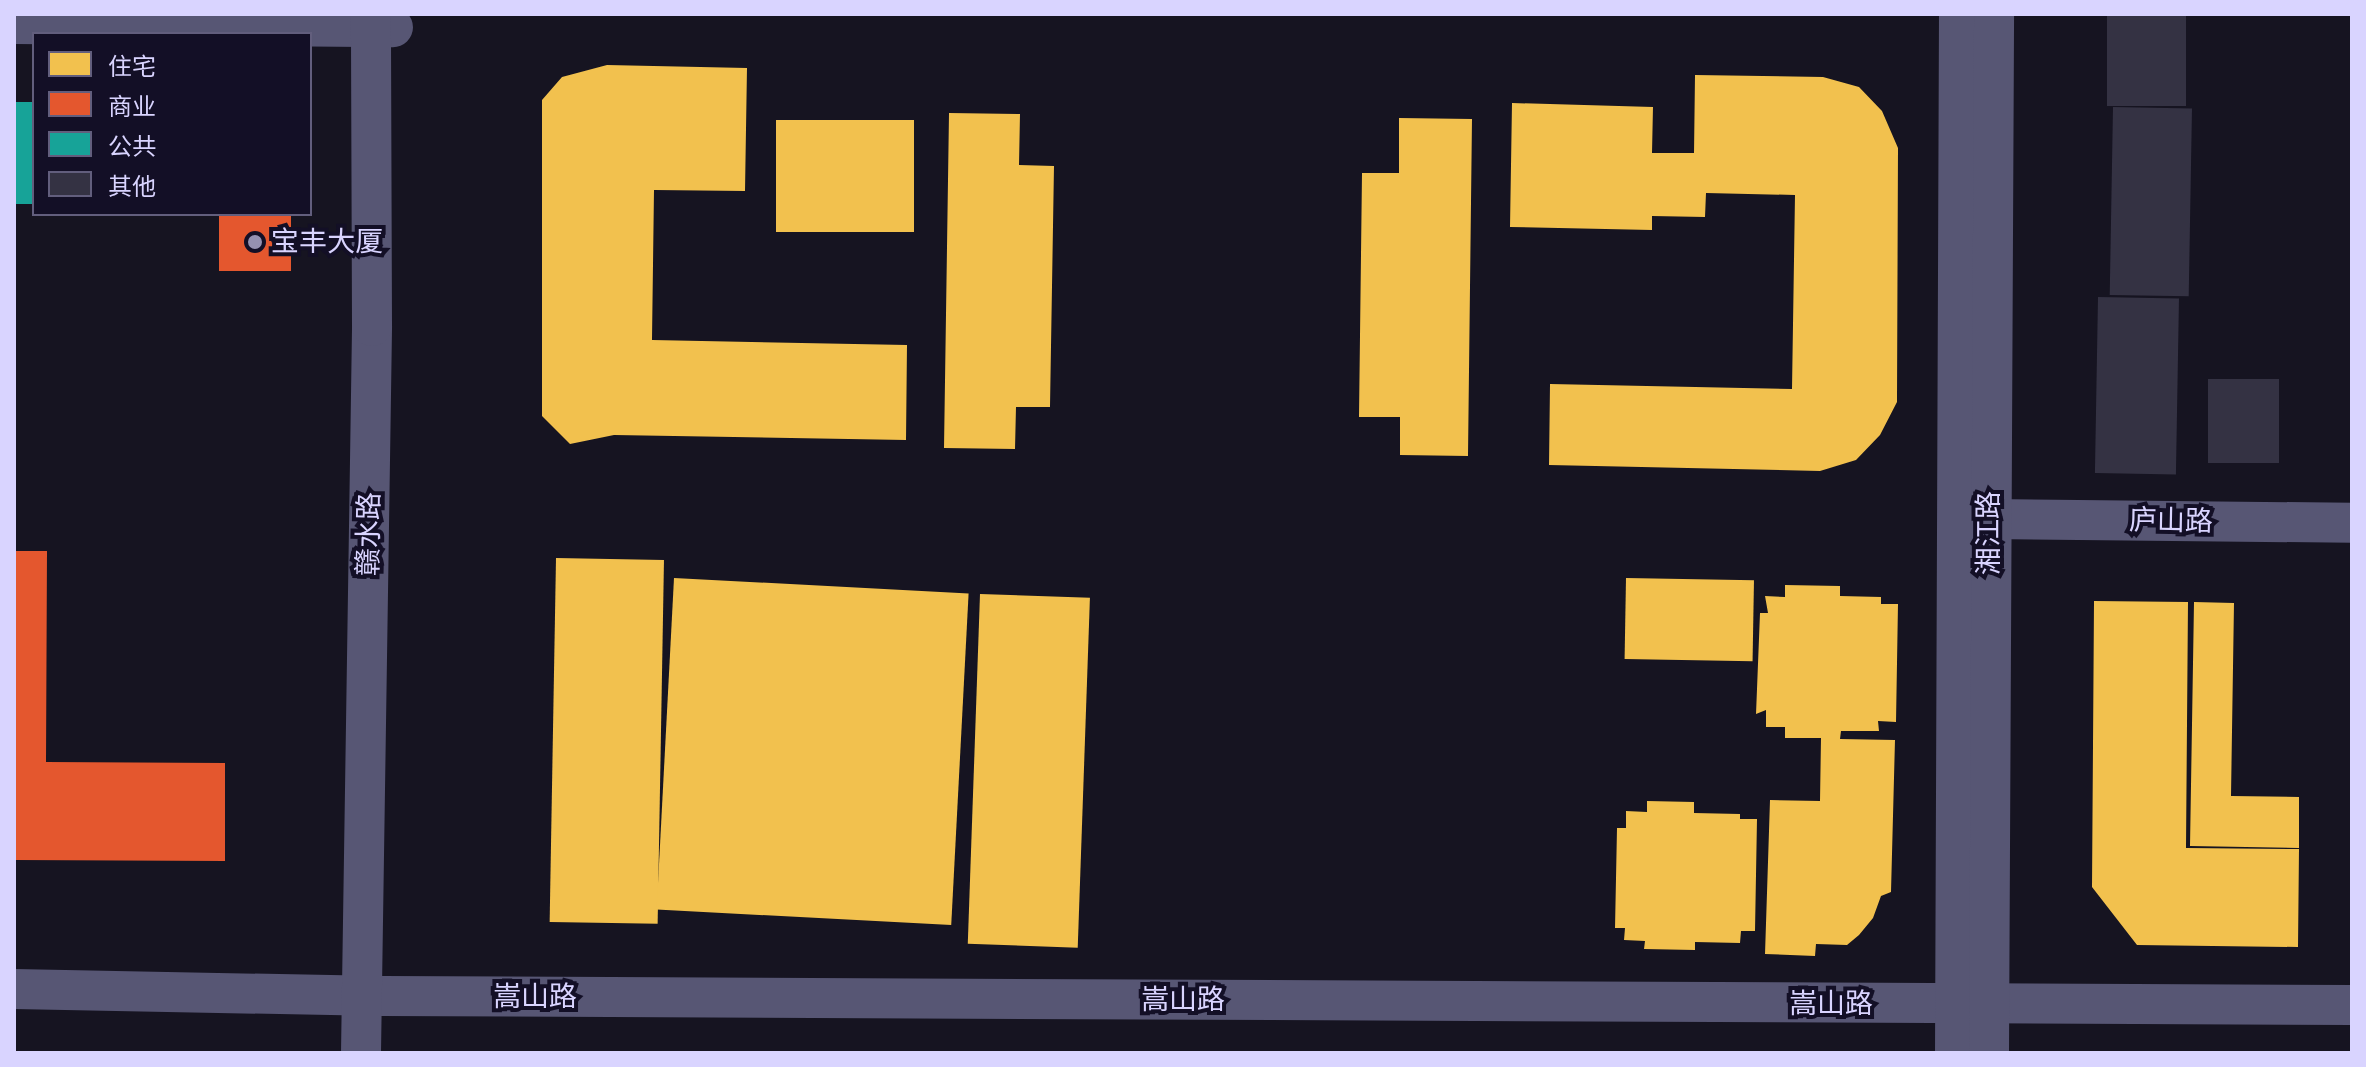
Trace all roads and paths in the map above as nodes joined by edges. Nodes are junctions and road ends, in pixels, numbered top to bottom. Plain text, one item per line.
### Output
1 (1959, 14) edge
2 (1994, 14) edge
3 (382, 20) edge
4 (14, 24) edge
5 (1989, 519) junction
6 (2352, 523) edge
7 (14, 989) edge
8 (375, 996) junction
9 (1972, 1005) junction
10 (2352, 1005) edge
11 (361, 1053) edge
12 (388, 1053) edge
13 (1955, 1053) edge
14 (1989, 1053) edge

1 - 9 main road, 湘江路
2 - 5 main road, 湘江路
3 - 4 main road
3 - 8 main road, 赣水路
5 - 6 main road, 庐山路
5 - 9 main road, 湘江路
7 - 8 main road, 嵩山路
8 - 9 main road, 嵩山路
8 - 11 main road, 赣水路
8 - 12 main road, 赣水路
9 - 10 main road, 嵩山路
9 - 13 main road, 湘江路
9 - 14 main road, 湘江路

